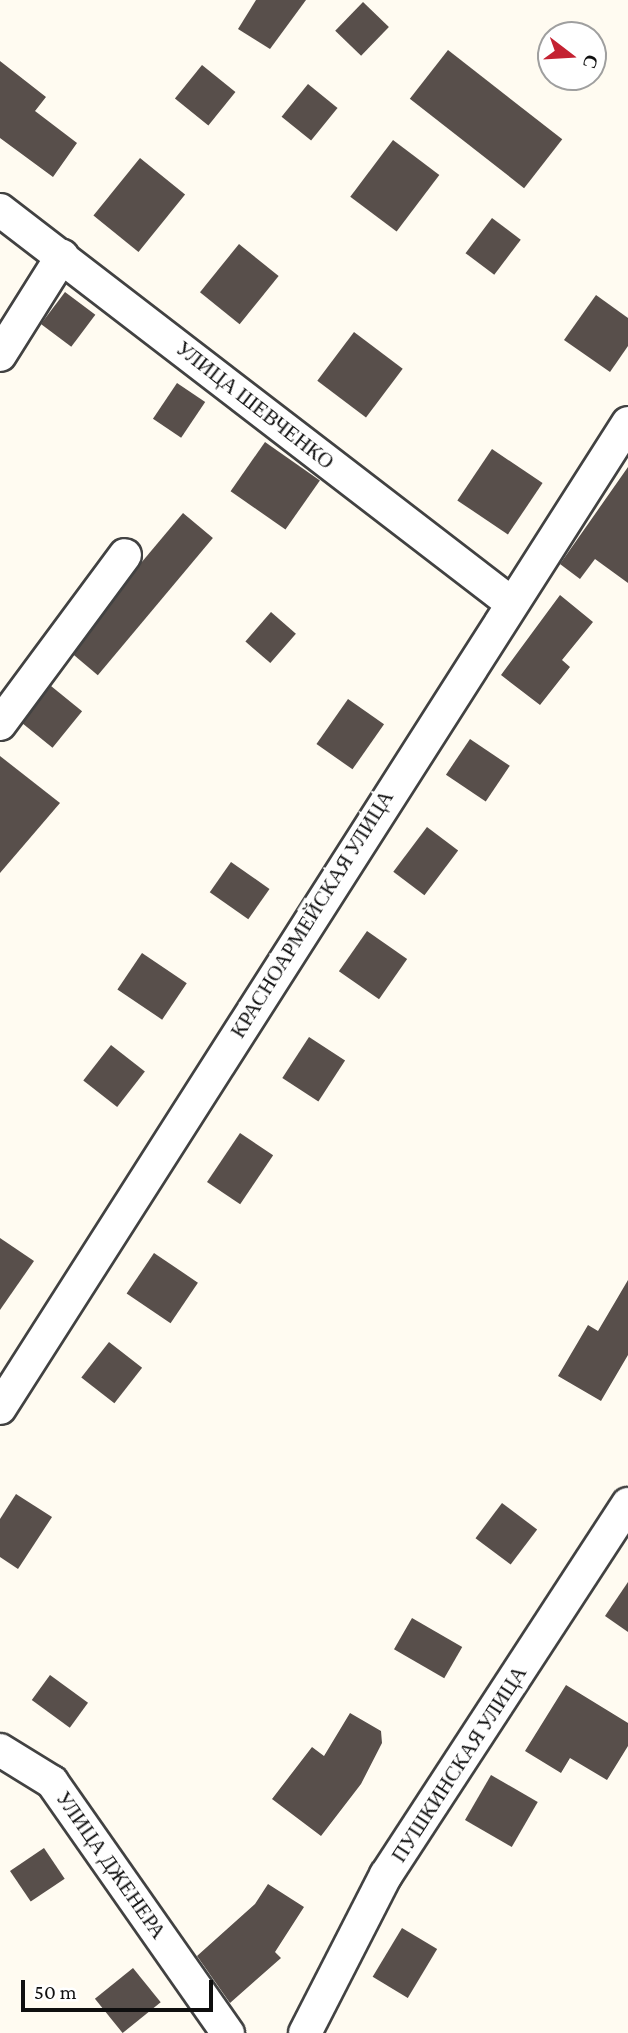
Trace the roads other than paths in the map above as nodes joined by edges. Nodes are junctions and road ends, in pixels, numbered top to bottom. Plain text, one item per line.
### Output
1 (0, 210) edge
2 (62, 257) junction
3 (0, 355) edge
4 (628, 423) edge
5 (125, 555) dead end
6 (510, 602) junction
7 (0, 724) edge
8 (0, 1408) edge
9 (628, 1504) edge
10 (0, 1750) edge
11 (228, 2033) edge
12 (305, 2033) edge

1 - 2 street, УЛИЦА ШЕВЧЕНКО
2 - 3 street
2 - 6 street, УЛИЦА ШЕВЧЕНКО
4 - 6 street, КРАСНОАРМЕЙСКАЯ УЛИЦА
5 - 7 street
6 - 8 street, КРАСНОАРМЕЙСКАЯ УЛИЦА
9 - 12 street, ПУШКИНСКАЯ УЛИЦА
10 - 11 street, УЛИЦА ДЖЕНЕРА

